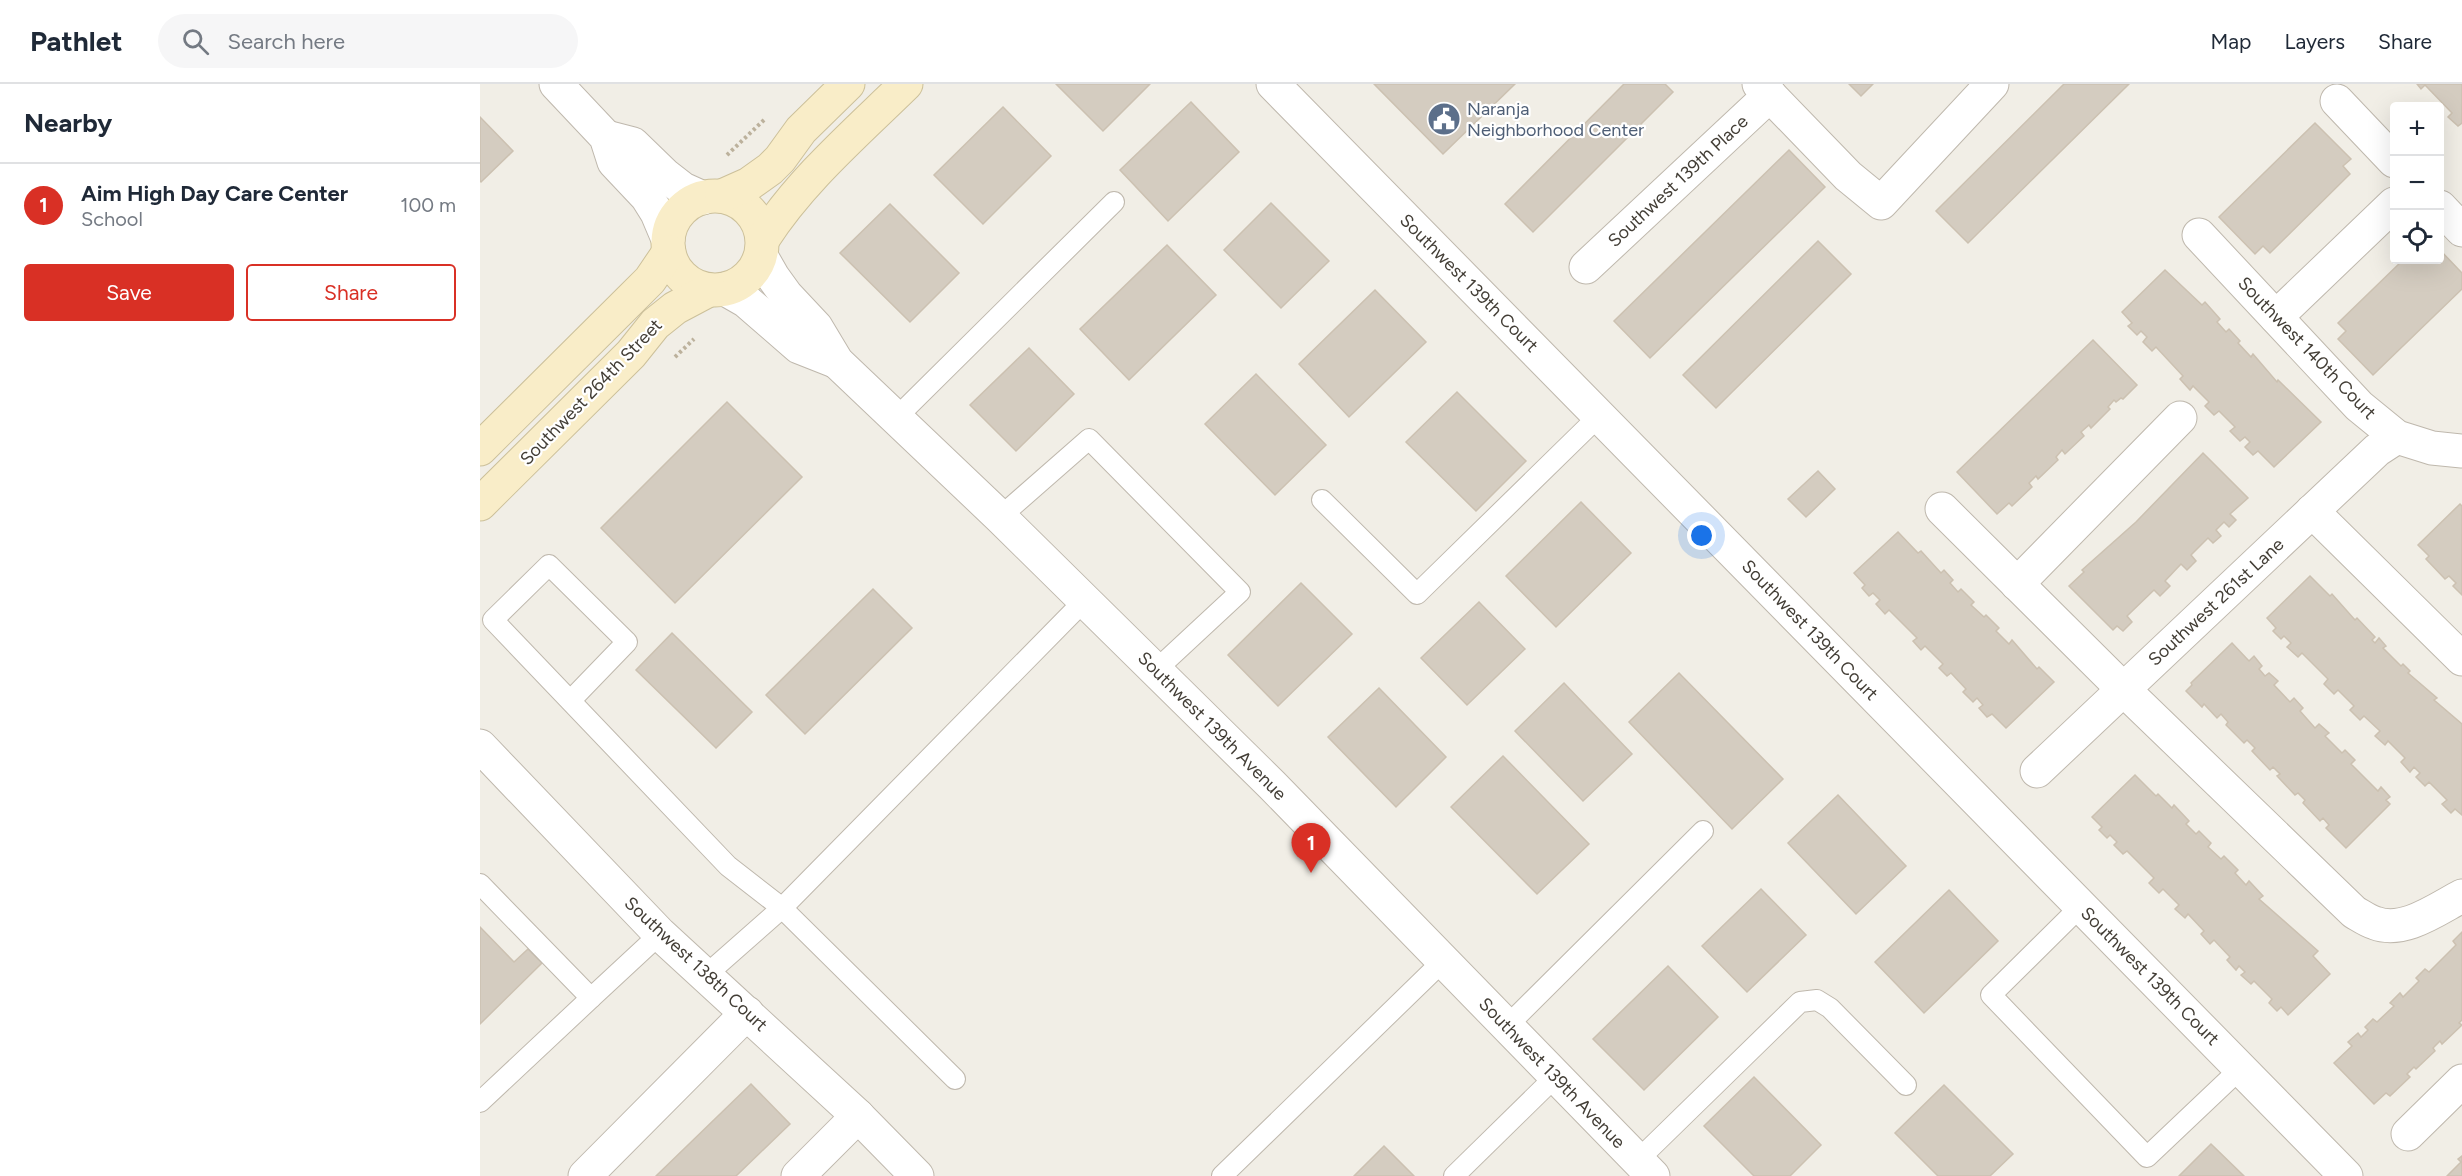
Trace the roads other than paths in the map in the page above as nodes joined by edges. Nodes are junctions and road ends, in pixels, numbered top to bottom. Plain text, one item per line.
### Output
1 (556, 84) edge
2 (848, 84) edge
3 (906, 84) edge
4 (1273, 84) edge
5 (1992, 84) edge
6 (1764, 89) edge
7 (2337, 101) dead end
8 (606, 137) junction
9 (2390, 157) edge
10 (712, 197) junction
11 (1114, 202) dead end
12 (2390, 208) edge
13 (2442, 210) edge
14 (2462, 230) edge
15 (2199, 235) dead end
16 (668, 246) junction
17 (762, 247) junction
18 (1586, 267) dead end
19 (717, 290) junction
20 (2276, 317) junction
21 (837, 362) junction
22 (1600, 415) junction
23 (897, 418) junction
24 (2180, 418) dead end
25 (2397, 437) junction
26 (480, 448) edge
27 (2462, 451) edge
28 (1322, 500) dead end
29 (480, 504) edge
30 (1942, 509) dead end
31 (2312, 511) junction
32 (1000, 517) junction
33 (2017, 584) junction
34 (1085, 600) junction
35 (2462, 659) edge
36 (1156, 670) junction
37 (2123, 689) junction
38 (571, 700) junction
39 (480, 746) edge
40 (2037, 771) dead end
41 (1703, 831) dead end
42 (480, 884) edge
43 (2462, 896) edge
44 (2081, 906) junction
45 (782, 908) junction
46 (660, 934) junction
47 (1443, 961) junction
48 (706, 975) junction
49 (591, 998) junction
50 (747, 1013) junction
51 (1507, 1026) junction
52 (2241, 1068) junction
53 (1556, 1076) junction
54 (955, 1079) dead end
55 (2462, 1082) edge
56 (1906, 1085) dead end
57 (480, 1102) edge
58 (858, 1116) junction
59 (2408, 1134) dead end
60 (1645, 1168) edge
61 (585, 1176) edge
62 (798, 1176) edge
63 (917, 1176) edge
64 (1222, 1176) edge
65 (1454, 1176) edge
66 (2345, 1176) edge

1 - 8 street
2 - 10 street
3 - 17 street
4 - 22 street, Southwest 139th Court
5 - 6 street, Southwest 139th Place
6 - 18 street, Southwest 139th Place
7 - 9 street
8 - 10 street
8 - 16 street
10 - 16 street
10 - 17 street
11 - 23 lane
12 - 20 street
13 - 14 street
15 - 20 street, Southwest 140th Court
16 - 19 street
16 - 26 street, Southwest 264th Street
17 - 19 street
17 - 21 street, Southwest 139th Avenue
19 - 21 street, Southwest 139th Avenue
19 - 29 street, Southwest 264th Street
20 - 25 street, Southwest 140th Court
21 - 23 street, Southwest 139th Avenue
22 - 28 lane
22 - 44 street, Southwest 139th Court
23 - 32 street, Southwest 139th Avenue
24 - 33 street
25 - 27 street, Southwest 140th Court
25 - 31 street, Southwest 261st Lane
30 - 33 street
31 - 35 street
31 - 37 street, Southwest 261st Lane
32 - 34 street, Southwest 139th Avenue
32 - 36 lane
33 - 37 street
34 - 36 street, Southwest 139th Avenue
34 - 45 lane
36 - 47 street, Southwest 139th Avenue
37 - 40 street, Southwest 261st Lane
37 - 43 street
38 - 38 lane
38 - 45 lane
39 - 46 street, Southwest 138th Court
41 - 51 lane
42 - 49 lane
44 - 52 street, Southwest 139th Court
44 - 52 lane
45 - 48 lane
45 - 54 lane
46 - 48 street, Southwest 138th Court
46 - 49 lane
47 - 51 street, Southwest 139th Avenue
47 - 64 lane
48 - 50 street, Southwest 138th Court
49 - 57 lane
50 - 58 street, Southwest 138th Court
50 - 61 street
51 - 53 street, Southwest 139th Avenue
52 - 66 street, Southwest 139th Court
53 - 60 street, Southwest 139th Avenue
53 - 65 lane
55 - 59 street
56 - 60 lane
58 - 62 street
58 - 63 street, Southwest 138th Court

